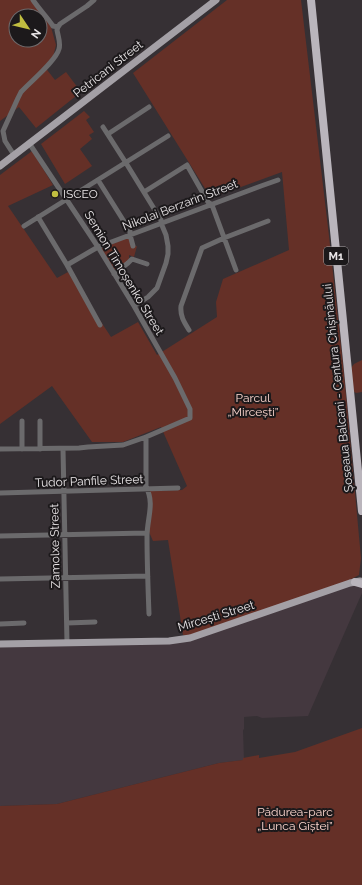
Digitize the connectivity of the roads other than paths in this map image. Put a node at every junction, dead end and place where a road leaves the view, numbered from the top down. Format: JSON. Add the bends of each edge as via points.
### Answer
{"nodes":[{"id":1,"x":33,"y":0,"type":"edge"},
{"id":2,"x":94,"y":0,"type":"edge"},
{"id":3,"x":216,"y":0,"type":"edge"},
{"id":4,"x":311,"y":0,"type":"edge"},
{"id":5,"x":58,"y":27,"type":"junction"},
{"id":6,"x":149,"y":107,"type":"dead end"},
{"id":7,"x":103,"y":127,"type":"dead end"},
{"id":8,"x":108,"y":134,"type":"junction"},
{"id":9,"x":168,"y":136,"type":"dead end"},
{"id":10,"x":29,"y":143,"type":"junction"},
{"id":11,"x":14,"y":155,"type":"junction"},
{"id":12,"x":126,"y":163,"type":"junction"},
{"id":13,"x":0,"y":166,"type":"edge"},
{"id":14,"x":98,"y":180,"type":"junction"},
{"id":15,"x":278,"y":180,"type":"dead end"},
{"id":16,"x":144,"y":192,"type":"junction"},
{"id":17,"x":67,"y":199,"type":"junction"},
{"id":18,"x":212,"y":205,"type":"junction"},
{"id":19,"x":38,"y":217,"type":"junction"},
{"id":20,"x":268,"y":221,"type":"dead end"},
{"id":21,"x":161,"y":223,"type":"junction"},
{"id":22,"x":24,"y":226,"type":"dead end"},
{"id":23,"x":130,"y":235,"type":"junction"},
{"id":24,"x":224,"y":238,"type":"junction"},
{"id":25,"x":134,"y":246,"type":"dead end"},
{"id":26,"x":98,"y":247,"type":"junction"},
{"id":27,"x":147,"y":264,"type":"dead end"},
{"id":28,"x":67,"y":265,"type":"junction"},
{"id":29,"x":236,"y":270,"type":"dead end"},
{"id":30,"x":114,"y":274,"type":"junction"},
{"id":31,"x":134,"y":306,"type":"junction"},
{"id":32,"x":100,"y":325,"type":"dead end"},
{"id":33,"x":189,"y":330,"type":"dead end"},
{"id":34,"x":40,"y":421,"type":"dead end"},
{"id":35,"x":22,"y":422,"type":"dead end"},
{"id":36,"x":146,"y":437,"type":"junction"},
{"id":37,"x":0,"y":449,"type":"edge"},
{"id":38,"x":22,"y":449,"type":"junction"},
{"id":39,"x":40,"y":449,"type":"junction"},
{"id":40,"x":63,"y":449,"type":"junction"},
{"id":41,"x":178,"y":488,"type":"dead end"},
{"id":42,"x":147,"y":489,"type":"junction"},
{"id":43,"x":64,"y":491,"type":"junction"},
{"id":44,"x":0,"y":493,"type":"edge"},
{"id":45,"x":362,"y":511,"type":"edge"},
{"id":46,"x":147,"y":533,"type":"junction"},
{"id":47,"x":64,"y":534,"type":"junction"},
{"id":48,"x":0,"y":536,"type":"edge"},
{"id":49,"x":148,"y":576,"type":"junction"},
{"id":50,"x":66,"y":578,"type":"junction"},
{"id":51,"x":0,"y":579,"type":"edge"},
{"id":52,"x":360,"y":582,"type":"edge"},
{"id":53,"x":149,"y":614,"type":"dead end"},
{"id":54,"x":95,"y":622,"type":"dead end"},
{"id":55,"x":24,"y":623,"type":"dead end"},
{"id":56,"x":67,"y":623,"type":"junction"},
{"id":57,"x":0,"y":624,"type":"edge"},
{"id":58,"x":67,"y":643,"type":"junction"},
{"id":59,"x":0,"y":644,"type":"edge"}],
"edges":[{"from":1,"to":5,"type":"street","via":[[53,26]]},
{"from":2,"to":5,"type":"street"},
{"from":3,"to":10,"type":"main road","name":"Petricani Street"},
{"from":4,"to":45,"type":"highway","name":"Șoseaua Balcani - Centura Chișinăului","number":"M1"},
{"from":5,"to":11,"type":"street","via":[[58,53],[21,92],[3,131],[5,141]]},
{"from":6,"to":8,"type":"street"},
{"from":7,"to":8,"type":"street"},
{"from":8,"to":12,"type":"street"},
{"from":9,"to":12,"type":"street"},
{"from":10,"to":11,"type":"main road","name":"Petricani Street"},
{"from":10,"to":17,"type":"street","name":"Semion Timoșenko Street"},
{"from":11,"to":13,"type":"main road","name":"Petricani Street"},
{"from":12,"to":14,"type":"street"},
{"from":12,"to":16,"type":"street"},
{"from":14,"to":17,"type":"street"},
{"from":14,"to":23,"type":"street","via":[[130,231]]},
{"from":15,"to":18,"type":"street","name":"Nikolai Berzarin Street"},
{"from":16,"to":18,"type":"street","via":[[188,165]]},
{"from":16,"to":21,"type":"street"},
{"from":17,"to":19,"type":"street"},
{"from":17,"to":26,"type":"street","name":"Semion Timoșenko Street"},
{"from":18,"to":21,"type":"street","name":"Nikolai Berzarin Street"},
{"from":18,"to":24,"type":"street"},
{"from":19,"to":22,"type":"street"},
{"from":19,"to":28,"type":"street"},
{"from":20,"to":24,"type":"street"},
{"from":21,"to":23,"type":"street","name":"Nikolai Berzarin Street"},
{"from":21,"to":31,"type":"street","via":[[168,246],[166,263],[157,288]]},
{"from":23,"to":25,"type":"street"},
{"from":23,"to":26,"type":"street","name":"Nikolai Berzarin Street"},
{"from":24,"to":29,"type":"street"},
{"from":24,"to":33,"type":"street","via":[[202,248],[180,312]]},
{"from":26,"to":28,"type":"street","name":"Nikolai Berzarin Street"},
{"from":26,"to":30,"type":"street","name":"Semion Timoșenko Street"},
{"from":27,"to":30,"type":"street","via":[[132,259]]},
{"from":28,"to":32,"type":"street"},
{"from":30,"to":31,"type":"street","name":"Semion Timoșenko Street"},
{"from":31,"to":36,"type":"street","name":"Semion Timoșenko Street","via":[[190,409],[190,418]]},
{"from":34,"to":39,"type":"street"},
{"from":35,"to":38,"type":"street"},
{"from":36,"to":40,"type":"street","via":[[123,446]]},
{"from":36,"to":42,"type":"street"},
{"from":37,"to":38,"type":"street"},
{"from":38,"to":39,"type":"street"},
{"from":39,"to":40,"type":"street"},
{"from":40,"to":43,"type":"street","name":"Zamolxe Street"},
{"from":41,"to":42,"type":"street","name":"Tudor Panfile Street"},
{"from":42,"to":43,"type":"street","name":"Tudor Panfile Street"},
{"from":42,"to":46,"type":"street","via":[[150,509]]},
{"from":43,"to":44,"type":"street","name":"Tudor Panfile Street"},
{"from":43,"to":47,"type":"street","name":"Zamolxe Street"},
{"from":46,"to":47,"type":"street"},
{"from":46,"to":49,"type":"street"},
{"from":47,"to":48,"type":"street"},
{"from":47,"to":50,"type":"street","name":"Zamolxe Street"},
{"from":49,"to":50,"type":"street"},
{"from":49,"to":53,"type":"street"},
{"from":50,"to":51,"type":"street"},
{"from":50,"to":56,"type":"street","name":"Zamolxe Street"},
{"from":52,"to":58,"type":"main road","name":"Mircești Street","via":[[190,638],[169,641]]},
{"from":54,"to":56,"type":"street"},
{"from":55,"to":57,"type":"street"},
{"from":56,"to":58,"type":"street","name":"Zamolxe Street"},
{"from":58,"to":59,"type":"main road","name":"Mircești Street"}]}
